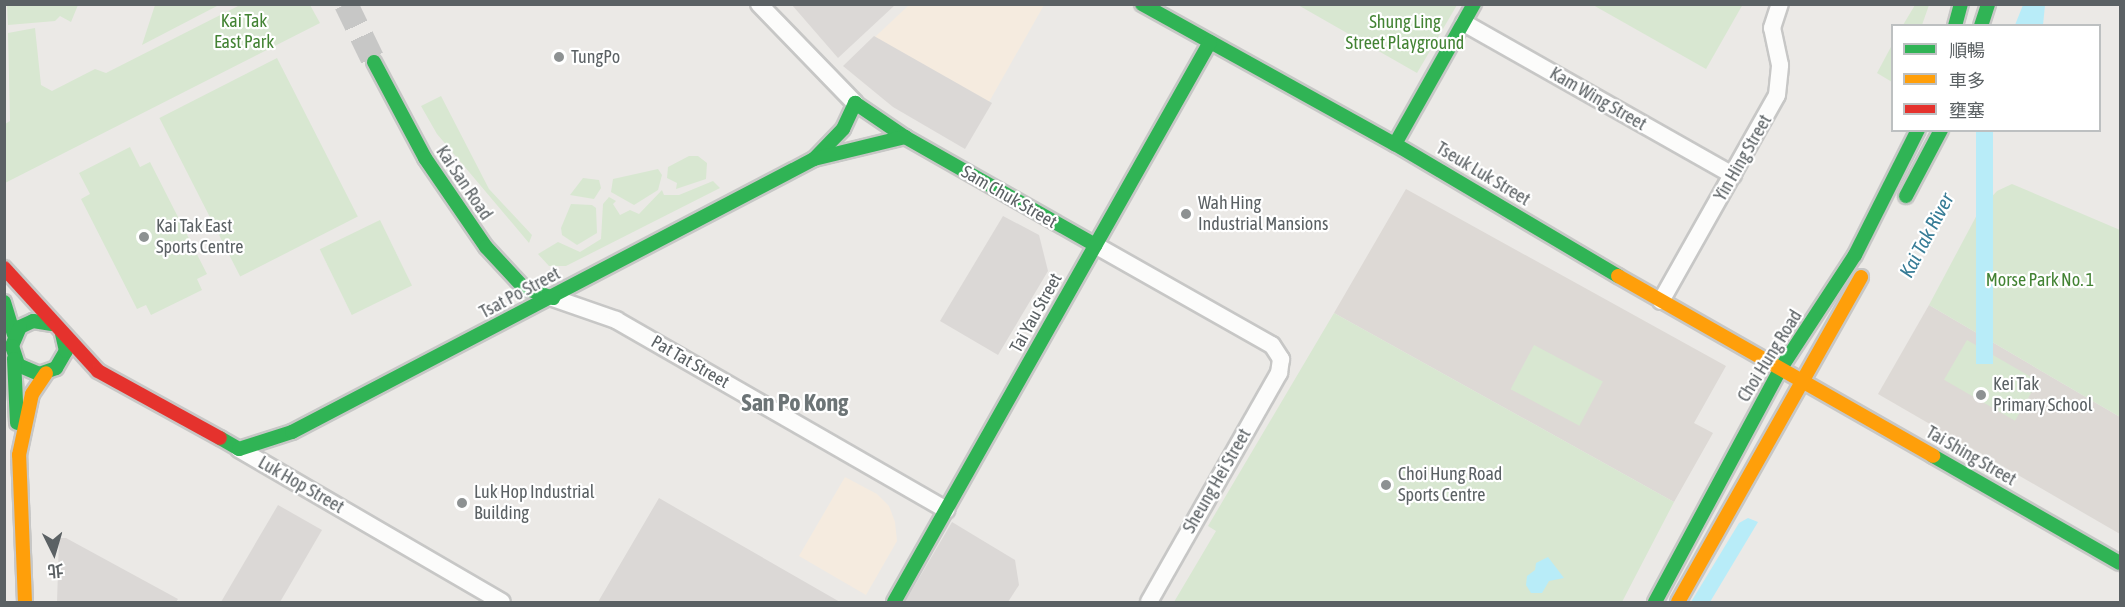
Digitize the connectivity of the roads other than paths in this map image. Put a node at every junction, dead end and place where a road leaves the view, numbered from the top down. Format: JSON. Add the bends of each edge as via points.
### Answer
{"nodes":[{"id":1,"x":759,"y":4,"type":"edge"},
{"id":2,"x":1142,"y":4,"type":"edge"},
{"id":3,"x":1474,"y":4,"type":"edge"},
{"id":4,"x":1961,"y":4,"type":"edge"},
{"id":5,"x":1988,"y":4,"type":"edge"},
{"id":6,"x":1773,"y":7,"type":"edge"},
{"id":7,"x":1464,"y":23,"type":"junction"},
{"id":8,"x":1956,"y":24,"type":"edge"},
{"id":9,"x":1982,"y":24,"type":"edge"},
{"id":10,"x":1210,"y":42,"type":"junction"},
{"id":11,"x":374,"y":62,"type":"tunnel mouth"},
{"id":12,"x":855,"y":104,"type":"junction"},
{"id":13,"x":1917,"y":132,"type":"edge"},
{"id":14,"x":1940,"y":132,"type":"edge"},
{"id":15,"x":905,"y":137,"type":"junction"},
{"id":16,"x":1395,"y":144,"type":"junction"},
{"id":17,"x":814,"y":159,"type":"junction"},
{"id":18,"x":1733,"y":175,"type":"junction"},
{"id":19,"x":1901,"y":205,"type":"dead end"},
{"id":20,"x":1095,"y":245,"type":"junction"},
{"id":21,"x":1866,"y":267,"type":"dead end"},
{"id":22,"x":4,"y":268,"type":"edge"},
{"id":23,"x":553,"y":298,"type":"junction"},
{"id":24,"x":1661,"y":301,"type":"junction"},
{"id":25,"x":4,"y":302,"type":"edge"},
{"id":26,"x":57,"y":328,"type":"junction"},
{"id":27,"x":14,"y":335,"type":"junction"},
{"id":28,"x":14,"y":359,"type":"junction"},
{"id":29,"x":1281,"y":359,"type":"joint"},
{"id":30,"x":1781,"y":368,"type":"junction"},
{"id":31,"x":51,"y":370,"type":"junction"},
{"id":32,"x":98,"y":371,"type":"junction"},
{"id":33,"x":1803,"y":380,"type":"junction"},
{"id":34,"x":4,"y":419,"type":"edge"},
{"id":35,"x":239,"y":449,"type":"junction"},
{"id":36,"x":19,"y":455,"type":"junction"},
{"id":37,"x":946,"y":510,"type":"junction"},
{"id":38,"x":2121,"y":563,"type":"edge"},
{"id":39,"x":25,"y":603,"type":"edge"},
{"id":40,"x":502,"y":603,"type":"edge"},
{"id":41,"x":894,"y":603,"type":"edge"},
{"id":42,"x":1149,"y":603,"type":"edge"},
{"id":43,"x":1655,"y":603,"type":"edge"},
{"id":44,"x":1678,"y":603,"type":"edge"}],
"edges":[{"from":1,"to":12,"type":"street","name":"Sam Chuk Street"},
{"from":2,"to":10,"type":"street","name":"Tseuk Luk Street"},
{"from":3,"to":7,"type":"street"},
{"from":4,"to":8,"type":"street"},
{"from":5,"to":9,"type":"street"},
{"from":6,"to":18,"type":"street","name":"Yin Hing Street","via":[[1780,85]]},
{"from":7,"to":16,"type":"street"},
{"from":7,"to":18,"type":"street","name":"Kam Wing Street"},
{"from":10,"to":16,"type":"street","name":"Tseuk Luk Street"},
{"from":10,"to":20,"type":"street","name":"Tai Yau Street"},
{"from":11,"to":23,"type":"street","name":"Kai San Road","via":[[425,158],[486,247],[524,288]]},
{"from":12,"to":15,"type":"street","name":"Sam Chuk Street"},
{"from":12,"to":17,"type":"street","name":"Tsat Po Street","via":[[843,129]]},
{"from":13,"to":30,"type":"street","name":"Choi Hung Road","via":[[1855,255]]},
{"from":14,"to":19,"type":"street"},
{"from":15,"to":17,"type":"street","name":"Tsat Po Street"},
{"from":15,"to":20,"type":"street","name":"Sam Chuk Street"},
{"from":16,"to":24,"type":"street","name":"Tseuk Luk Street"},
{"from":17,"to":23,"type":"street","name":"Tsat Po Street","via":[[615,261]]},
{"from":18,"to":24,"type":"street","name":"Yin Hing Street"},
{"from":20,"to":29,"type":"street","name":"Sam Chuk Street","via":[[1272,345]]},
{"from":20,"to":37,"type":"street","name":"Tai Yau Street"},
{"from":21,"to":33,"type":"street"},
{"from":22,"to":26,"type":"street","name":"Luk Hop Street"},
{"from":23,"to":35,"type":"street","name":"Tsat Po Street","via":[[291,432]]},
{"from":23,"to":37,"type":"street","name":"Pat Tat Street","via":[[616,320]]},
{"from":24,"to":30,"type":"street","name":"Tseuk Luk Street"},
{"from":25,"to":27,"type":"street"},
{"from":26,"to":27,"type":"street","via":[[33,321]]},
{"from":26,"to":31,"type":"street","via":[[66,351]]},
{"from":26,"to":32,"type":"street","name":"Luk Hop Street"},
{"from":27,"to":28,"type":"street"},
{"from":28,"to":31,"type":"street","via":[[31,373]]},
{"from":28,"to":36,"type":"street"},
{"from":29,"to":42,"type":"street","name":"Sheung Hei Street","via":[[1279,373]]},
{"from":30,"to":33,"type":"street","name":"Tseuk Luk Street"},
{"from":30,"to":43,"type":"street","name":"Choi Hung Road"},
{"from":31,"to":32,"type":"street","name":"Luk Hop Street"},
{"from":31,"to":36,"type":"street","via":[[32,394]]},
{"from":32,"to":35,"type":"street","name":"Luk Hop Street"},
{"from":33,"to":38,"type":"street","name":"Tai Shing Street"},
{"from":33,"to":44,"type":"street"},
{"from":34,"to":36,"type":"street"},
{"from":35,"to":40,"type":"street","name":"Luk Hop Street"},
{"from":36,"to":39,"type":"street"},
{"from":37,"to":41,"type":"street","name":"Tai Yau Street"}]}
